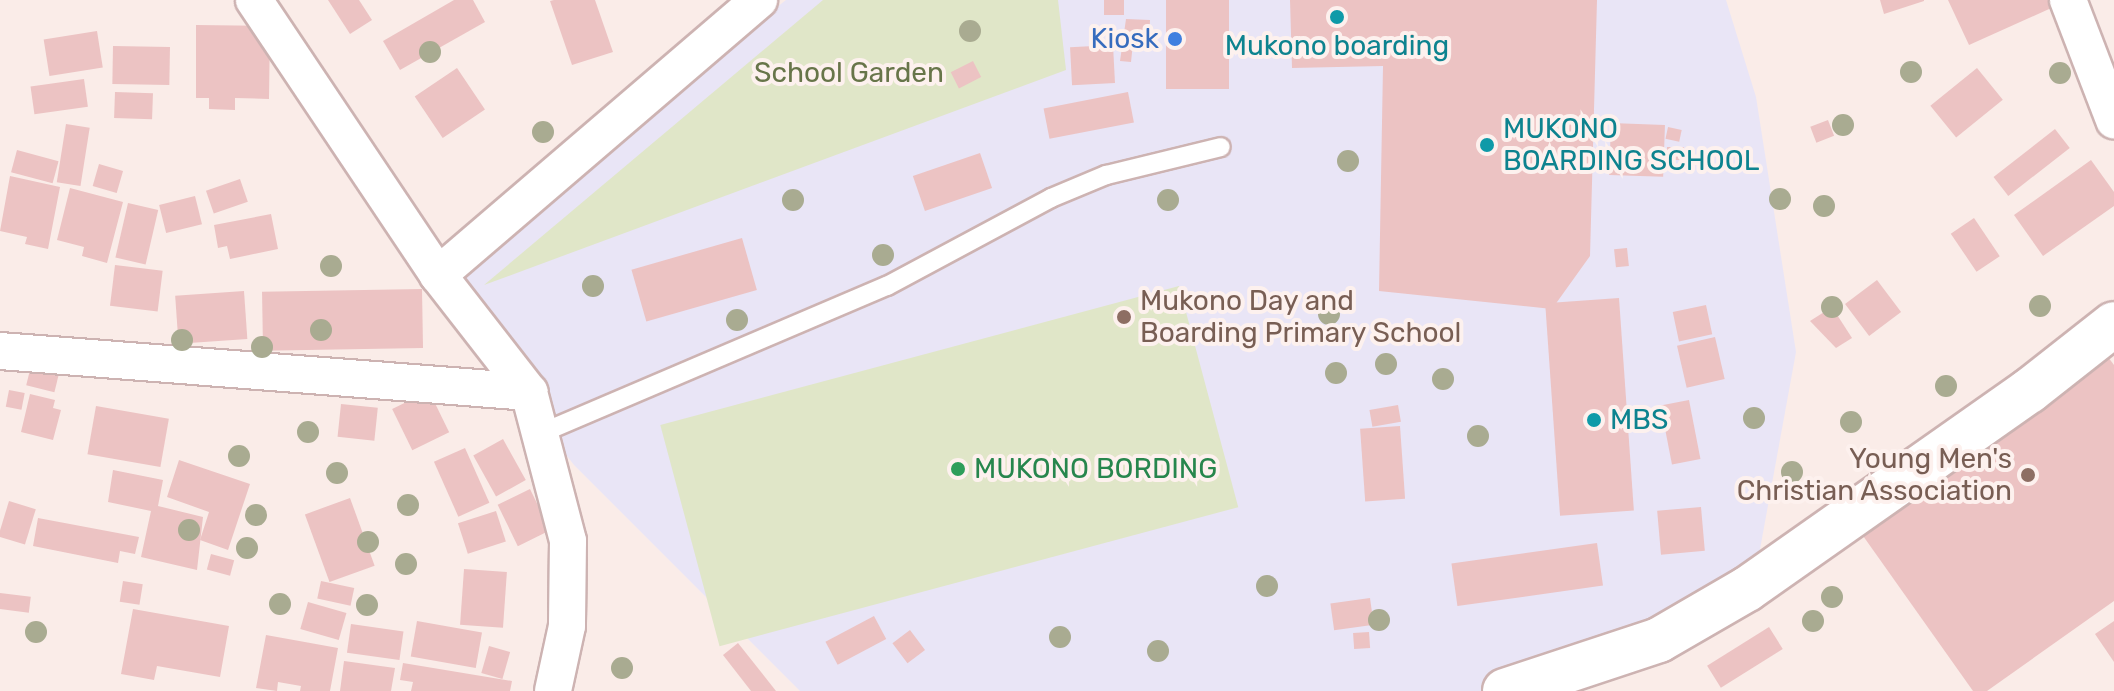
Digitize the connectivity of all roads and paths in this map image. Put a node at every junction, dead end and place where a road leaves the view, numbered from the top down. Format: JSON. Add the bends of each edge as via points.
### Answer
{"nodes":[{"id":1,"x":254,"y":0,"type":"edge"},
{"id":2,"x":759,"y":0,"type":"edge"},
{"id":3,"x":2068,"y":0,"type":"edge"},
{"id":4,"x":2114,"y":120,"type":"edge"},
{"id":5,"x":1221,"y":147,"type":"dead end"},
{"id":6,"x":438,"y":275,"type":"junction"},
{"id":7,"x":2114,"y":324,"type":"edge"},
{"id":8,"x":0,"y":351,"type":"edge"},
{"id":9,"x":529,"y":392,"type":"junction"},
{"id":10,"x":537,"y":435,"type":"junction"},
{"id":11,"x":553,"y":691,"type":"edge"},
{"id":12,"x":1505,"y":691,"type":"edge"}],
"edges":[{"from":1,"to":6,"type":"street"},
{"from":2,"to":6,"type":"street"},
{"from":3,"to":4,"type":"street"},
{"from":5,"to":10,"type":"lane","via":[[1106,175],[1065,192],[887,286]]},
{"from":6,"to":9,"type":"street"},
{"from":7,"to":12,"type":"street","via":[[2029,391],[1747,589],[1659,640]]},
{"from":8,"to":9,"type":"street"},
{"from":9,"to":10,"type":"street"},
{"from":10,"to":11,"type":"street","via":[[568,541],[567,626]]}]}
